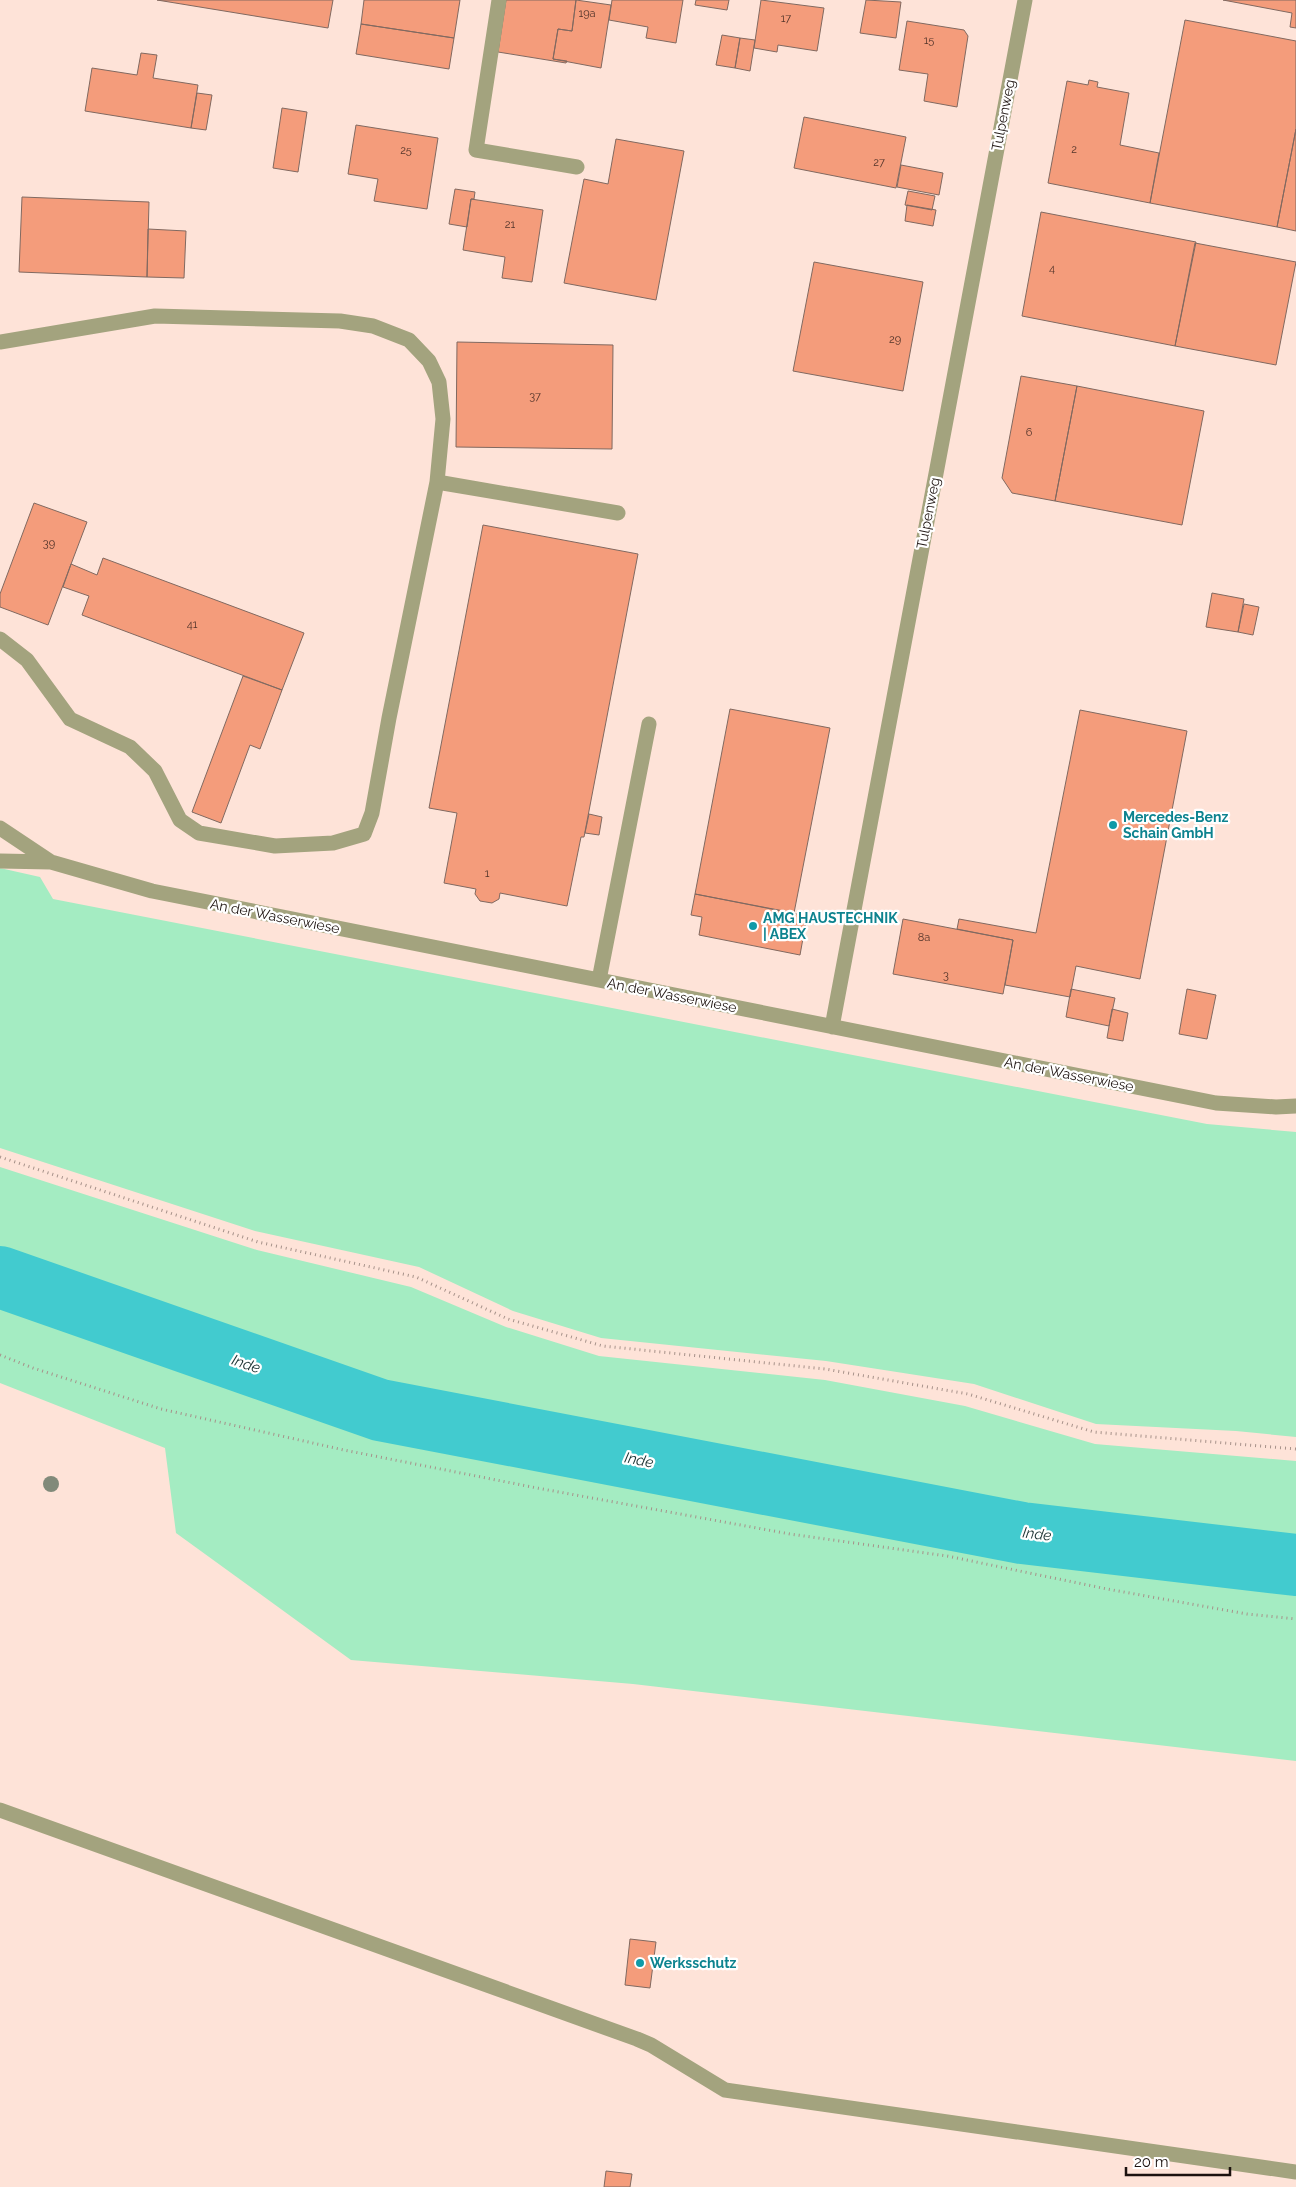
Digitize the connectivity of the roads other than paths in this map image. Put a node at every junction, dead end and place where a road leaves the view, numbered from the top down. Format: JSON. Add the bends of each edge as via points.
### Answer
{"nodes":[{"id":1,"x":499,"y":0,"type":"edge"},
{"id":2,"x":1025,"y":0,"type":"edge"},
{"id":3,"x":577,"y":167,"type":"dead end"},
{"id":4,"x":0,"y":342,"type":"edge"},
{"id":5,"x":437,"y":482,"type":"junction"},
{"id":6,"x":618,"y":513,"type":"dead end"},
{"id":7,"x":0,"y":639,"type":"edge"},
{"id":8,"x":649,"y":724,"type":"dead end"},
{"id":9,"x":0,"y":828,"type":"edge"},
{"id":10,"x":0,"y":861,"type":"edge"},
{"id":11,"x":51,"y":862,"type":"junction"},
{"id":12,"x":598,"y":980,"type":"junction"},
{"id":13,"x":832,"y":1027,"type":"junction"},
{"id":14,"x":1296,"y":1106,"type":"edge"},
{"id":15,"x":0,"y":1810,"type":"edge"},
{"id":16,"x":1296,"y":2172,"type":"edge"}],
"edges":[{"from":1,"to":3,"type":"street","via":[[476,150]]},
{"from":2,"to":13,"type":"street","name":"Tulpenweg"},
{"from":4,"to":5,"type":"street","via":[[155,316],[340,321],[373,326],[409,340],[429,361],[439,382],[443,418]]},
{"from":5,"to":6,"type":"street"},
{"from":5,"to":7,"type":"street","via":[[372,813],[364,834],[333,843],[275,846],[199,833],[180,820],[155,771],[130,747],[70,719],[27,660]]},
{"from":8,"to":12,"type":"street"},
{"from":9,"to":11,"type":"street","name":"An der Wasserwiese"},
{"from":10,"to":11,"type":"street","name":"An der Wasserwiese"},
{"from":11,"to":12,"type":"street","name":"An der Wasserwiese","via":[[152,891]]},
{"from":12,"to":13,"type":"street","name":"An der Wasserwiese"},
{"from":13,"to":14,"type":"street","name":"An der Wasserwiese","via":[[1216,1103]]},
{"from":15,"to":16,"type":"street","via":[[644,2042],[725,2090]]}]}
